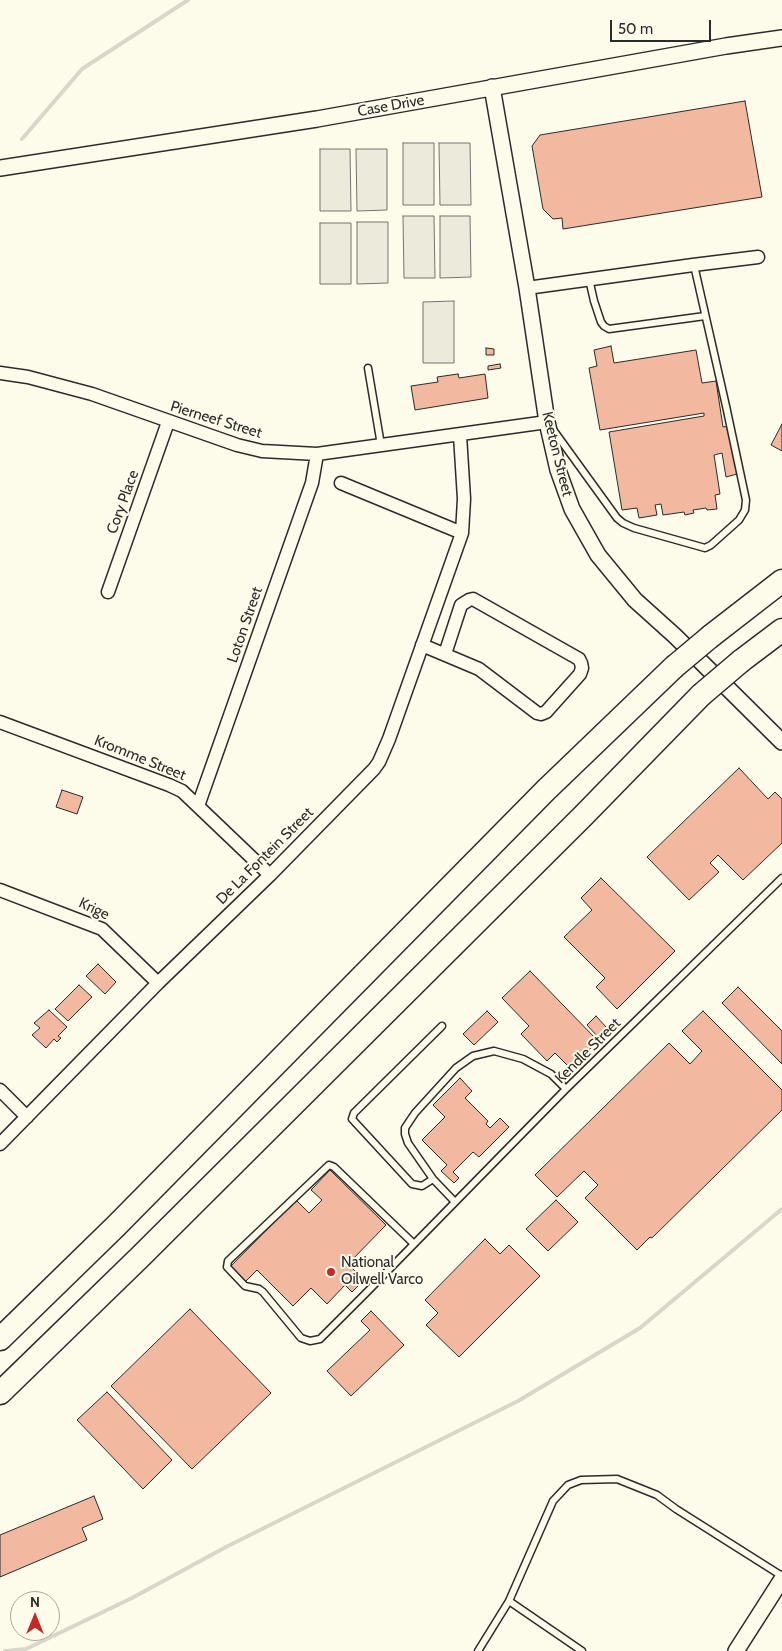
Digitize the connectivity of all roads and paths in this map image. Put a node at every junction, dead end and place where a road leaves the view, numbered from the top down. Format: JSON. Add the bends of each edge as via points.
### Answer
{"nodes":[{"id":1,"x":782,"y":38,"type":"edge"},
{"id":2,"x":492,"y":87,"type":"junction"},
{"id":3,"x":0,"y":168,"type":"edge"},
{"id":4,"x":758,"y":257,"type":"dead end"},
{"id":5,"x":694,"y":265,"type":"junction"},
{"id":6,"x":589,"y":279,"type":"junction"},
{"id":7,"x":527,"y":288,"type":"junction"},
{"id":8,"x":705,"y":316,"type":"junction"},
{"id":9,"x":368,"y":368,"type":"dead end"},
{"id":10,"x":0,"y":373,"type":"edge"},
{"id":11,"x":168,"y":422,"type":"junction"},
{"id":12,"x":547,"y":422,"type":"junction"},
{"id":13,"x":460,"y":435,"type":"junction"},
{"id":14,"x":381,"y":446,"type":"junction"},
{"id":15,"x":317,"y":454,"type":"junction"},
{"id":16,"x":340,"y":483,"type":"dead end"},
{"id":17,"x":462,"y":532,"type":"junction"},
{"id":18,"x":782,"y":572,"type":"edge"},
{"id":19,"x":782,"y":581,"type":"edge"},
{"id":20,"x":108,"y":592,"type":"dead end"},
{"id":21,"x":731,"y":621,"type":"junction"},
{"id":22,"x":782,"y":630,"type":"edge"},
{"id":23,"x":422,"y":645,"type":"junction"},
{"id":24,"x":782,"y":645,"type":"edge"},
{"id":25,"x":445,"y":654,"type":"junction"},
{"id":26,"x":744,"y":667,"type":"junction"},
{"id":27,"x":0,"y":722,"type":"edge"},
{"id":28,"x":782,"y":742,"type":"edge"},
{"id":29,"x":198,"y":806,"type":"junction"},
{"id":30,"x":270,"y":875,"type":"junction"},
{"id":31,"x":782,"y":878,"type":"edge"},
{"id":32,"x":0,"y":890,"type":"edge"},
{"id":33,"x":158,"y":983,"type":"junction"},
{"id":34,"x":442,"y":1026,"type":"dead end"},
{"id":35,"x":566,"y":1089,"type":"junction"},
{"id":36,"x":0,"y":1090,"type":"edge"},
{"id":37,"x":27,"y":1117,"type":"junction"},
{"id":38,"x":0,"y":1144,"type":"edge"},
{"id":39,"x":433,"y":1179,"type":"junction"},
{"id":40,"x":455,"y":1202,"type":"junction"},
{"id":41,"x":414,"y":1244,"type":"junction"},
{"id":42,"x":0,"y":1339,"type":"edge"},
{"id":43,"x":0,"y":1393,"type":"edge"},
{"id":44,"x":782,"y":1577,"type":"edge"},
{"id":45,"x":510,"y":1601,"type":"junction"},
{"id":46,"x":478,"y":1651,"type":"edge"},
{"id":47,"x":582,"y":1651,"type":"edge"},
{"id":48,"x":736,"y":1651,"type":"edge"}],
"edges":[{"from":1,"to":2,"type":"street","name":"Case Drive"},
{"from":2,"to":3,"type":"street","name":"Case Drive","via":[[317,119]]},
{"from":2,"to":7,"type":"street","name":"Keeton Street"},
{"from":4,"to":5,"type":"street"},
{"from":5,"to":6,"type":"street"},
{"from":5,"to":8,"type":"lane"},
{"from":6,"to":7,"type":"street"},
{"from":6,"to":8,"type":"lane","via":[[601,322],[610,329]]},
{"from":7,"to":12,"type":"street","name":"Keeton Street"},
{"from":8,"to":12,"type":"lane","via":[[746,500],[739,520],[711,545],[698,547],[623,523]]},
{"from":9,"to":14,"type":"lane"},
{"from":10,"to":11,"type":"street","name":"Pierneef Street","via":[[92,394]]},
{"from":11,"to":15,"type":"street","name":"Pierneef Street","via":[[250,449]]},
{"from":11,"to":20,"type":"street","name":"Cory Place"},
{"from":12,"to":13,"type":"street","name":"Pierneef Street"},
{"from":12,"to":28,"type":"street","name":"Keeton Street","via":[[558,470],[572,509],[598,555],[635,600]]},
{"from":13,"to":14,"type":"street","name":"Pierneef Street"},
{"from":13,"to":17,"type":"street","name":"De La Fontein Street","via":[[464,500]]},
{"from":14,"to":15,"type":"street","name":"Pierneef Street"},
{"from":15,"to":29,"type":"street","name":"Loton Street","via":[[312,483]]},
{"from":16,"to":17,"type":"street"},
{"from":17,"to":23,"type":"street","name":"De La Fontein Street"},
{"from":18,"to":21,"type":"highway"},
{"from":19,"to":21,"type":"highway"},
{"from":21,"to":42,"type":"highway","bridge":true,"via":[[674,667],[546,790],[116,1226]]},
{"from":22,"to":26,"type":"highway"},
{"from":23,"to":25,"type":"street"},
{"from":23,"to":30,"type":"street","name":"De La Fontein Street","via":[[379,762]]},
{"from":24,"to":26,"type":"highway"},
{"from":25,"to":25,"type":"street","via":[[486,673],[541,714],[582,668],[579,659],[473,599],[461,605]]},
{"from":26,"to":43,"type":"highway","bridge":true,"via":[[584,815]]},
{"from":27,"to":29,"type":"street","name":"Kromme Street","via":[[169,785]]},
{"from":29,"to":30,"type":"street","name":"Kromme Street"},
{"from":30,"to":33,"type":"street","name":"De La Fontein Street"},
{"from":31,"to":35,"type":"lane","name":"Kendle Street"},
{"from":32,"to":33,"type":"street","name":"Krige","via":[[102,929]]},
{"from":33,"to":37,"type":"street","name":"De La Fontein Street"},
{"from":34,"to":39,"type":"lane","via":[[352,1117],[412,1184],[422,1186]]},
{"from":35,"to":39,"type":"lane","via":[[551,1074],[523,1059],[494,1051],[473,1056],[456,1068],[405,1128],[408,1143]]},
{"from":35,"to":40,"type":"lane","name":"Kendle Street"},
{"from":36,"to":37,"type":"street"},
{"from":37,"to":38,"type":"street","name":"De La Fontein Street"},
{"from":39,"to":40,"type":"lane"},
{"from":40,"to":41,"type":"lane","name":"Kendle Street"},
{"from":41,"to":41,"type":"lane","name":"Kendle Street","via":[[313,1342],[301,1338],[263,1292],[245,1286],[227,1267],[228,1261],[328,1165],[334,1167]]},
{"from":44,"to":45,"type":"lane","via":[[658,1495],[617,1479],[581,1480],[568,1484],[553,1501]]},
{"from":44,"to":48,"type":"street"},
{"from":45,"to":46,"type":"lane"},
{"from":45,"to":47,"type":"lane"}]}
